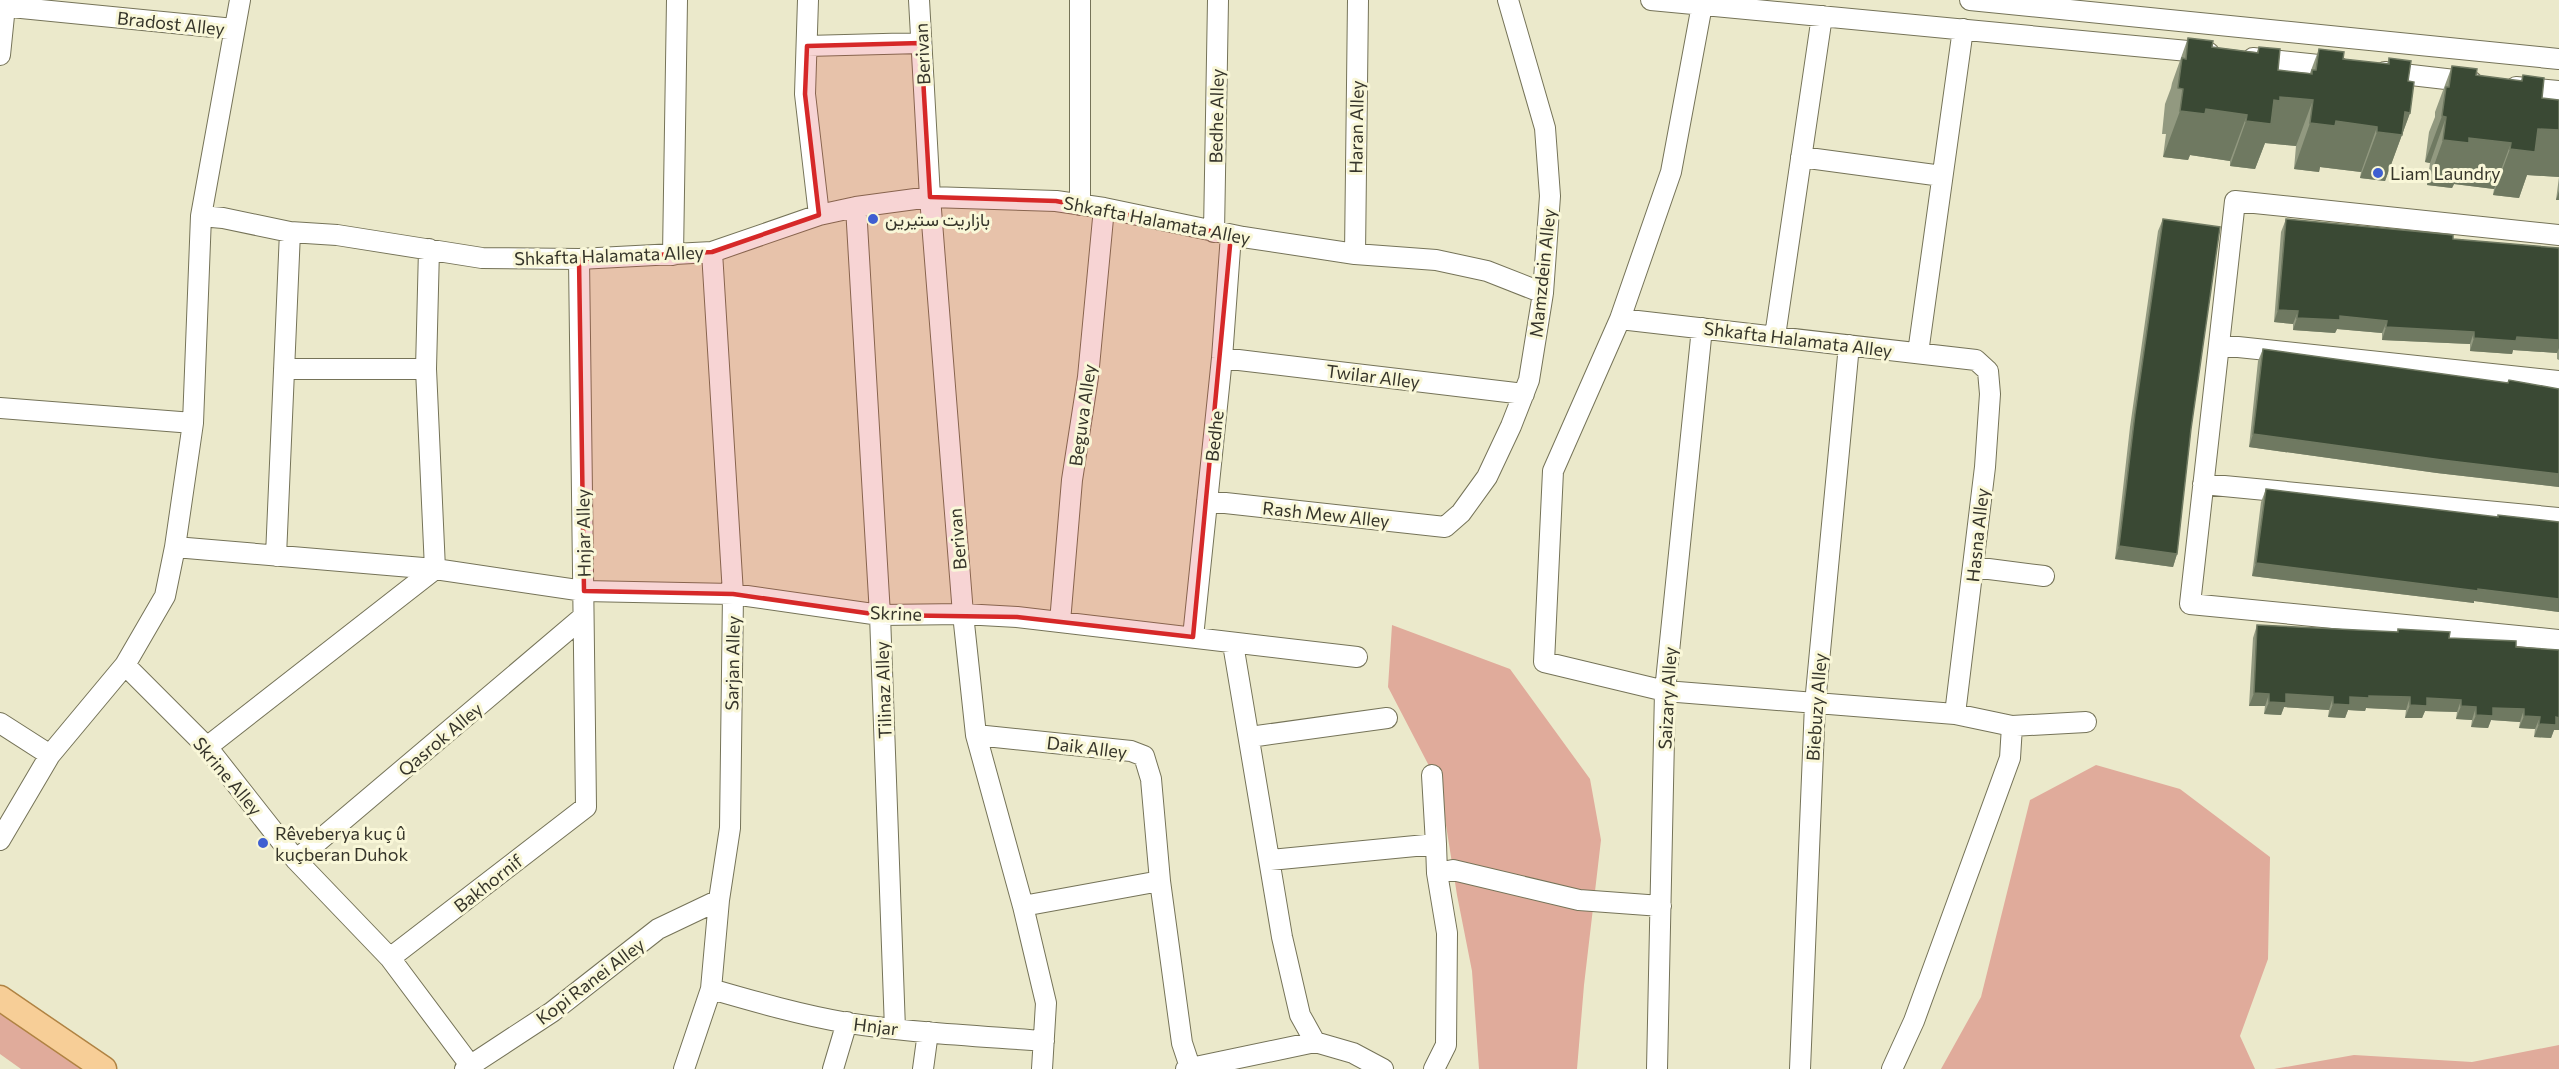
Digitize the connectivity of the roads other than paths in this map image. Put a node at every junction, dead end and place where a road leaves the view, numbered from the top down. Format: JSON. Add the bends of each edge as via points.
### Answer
{"nodes":[{"id":1,"x":240,"y":0,"type":"edge"},
{"id":2,"x":677,"y":0,"type":"edge"},
{"id":3,"x":807,"y":0,"type":"edge"},
{"id":4,"x":919,"y":0,"type":"edge"},
{"id":5,"x":1080,"y":0,"type":"edge"},
{"id":6,"x":1218,"y":0,"type":"edge"},
{"id":7,"x":1358,"y":0,"type":"edge"},
{"id":8,"x":1508,"y":0,"type":"edge"},
{"id":9,"x":1650,"y":0,"type":"edge"},
{"id":10,"x":1970,"y":0,"type":"edge"},
{"id":11,"x":1702,"y":5,"type":"junction"},
{"id":12,"x":3,"y":6,"type":"edge"},
{"id":13,"x":1822,"y":16,"type":"junction"},
{"id":14,"x":234,"y":29,"type":"junction"},
{"id":15,"x":1963,"y":29,"type":"junction"},
{"id":16,"x":921,"y":43,"type":"junction"},
{"id":17,"x":807,"y":46,"type":"junction"},
{"id":18,"x":0,"y":55,"type":"edge"},
{"id":19,"x":2559,"y":59,"type":"edge"},
{"id":20,"x":2559,"y":91,"type":"edge"},
{"id":21,"x":1801,"y":157,"type":"junction"},
{"id":22,"x":1942,"y":176,"type":"junction"},
{"id":23,"x":930,"y":197,"type":"junction"},
{"id":24,"x":1080,"y":205,"type":"junction"},
{"id":25,"x":856,"y":207,"type":"junction"},
{"id":26,"x":1104,"y":208,"type":"junction"},
{"id":27,"x":819,"y":215,"type":"junction"},
{"id":28,"x":201,"y":216,"type":"junction"},
{"id":29,"x":290,"y":232,"type":"junction"},
{"id":30,"x":1223,"y":233,"type":"junction"},
{"id":31,"x":2559,"y":235,"type":"edge"},
{"id":32,"x":429,"y":249,"type":"junction"},
{"id":33,"x":712,"y":252,"type":"junction"},
{"id":34,"x":1355,"y":254,"type":"junction"},
{"id":35,"x":673,"y":255,"type":"junction"},
{"id":36,"x":579,"y":259,"type":"junction"},
{"id":37,"x":1543,"y":293,"type":"junction"},
{"id":38,"x":1620,"y":319,"type":"junction"},
{"id":39,"x":1702,"y":328,"type":"junction"},
{"id":40,"x":1775,"y":336,"type":"junction"},
{"id":41,"x":1849,"y":345,"type":"junction"},
{"id":42,"x":2219,"y":345,"type":"junction"},
{"id":43,"x":1918,"y":353,"type":"junction"},
{"id":44,"x":1221,"y":358,"type":"junction"},
{"id":45,"x":1976,"y":360,"type":"joint"},
{"id":46,"x":284,"y":369,"type":"junction"},
{"id":47,"x":426,"y":369,"type":"junction"},
{"id":48,"x":2559,"y":381,"type":"edge"},
{"id":49,"x":1524,"y":394,"type":"junction"},
{"id":50,"x":0,"y":408,"type":"edge"},
{"id":51,"x":193,"y":423,"type":"junction"},
{"id":52,"x":2203,"y":484,"type":"junction"},
{"id":53,"x":1207,"y":501,"type":"junction"},
{"id":54,"x":2559,"y":518,"type":"edge"},
{"id":55,"x":1445,"y":527,"type":"joint"},
{"id":56,"x":175,"y":547,"type":"junction"},
{"id":57,"x":276,"y":556,"type":"junction"},
{"id":58,"x":1973,"y":567,"type":"junction"},
{"id":59,"x":435,"y":569,"type":"junction"},
{"id":60,"x":2044,"y":576,"type":"dead end"},
{"id":61,"x":584,"y":591,"type":"junction"},
{"id":62,"x":733,"y":594,"type":"junction"},
{"id":63,"x":963,"y":614,"type":"junction"},
{"id":64,"x":880,"y":615,"type":"junction"},
{"id":65,"x":583,"y":617,"type":"junction"},
{"id":66,"x":1060,"y":622,"type":"junction"},
{"id":67,"x":1193,"y":637,"type":"junction"},
{"id":68,"x":2559,"y":640,"type":"edge"},
{"id":69,"x":1233,"y":644,"type":"junction"},
{"id":70,"x":1358,"y":657,"type":"dead end"},
{"id":71,"x":125,"y":665,"type":"junction"},
{"id":72,"x":1665,"y":691,"type":"junction"},
{"id":73,"x":1815,"y":704,"type":"junction"},
{"id":74,"x":1955,"y":714,"type":"junction"},
{"id":75,"x":1387,"y":718,"type":"dead end"},
{"id":76,"x":2086,"y":722,"type":"dead end"},
{"id":77,"x":0,"y":723,"type":"edge"},
{"id":78,"x":2012,"y":726,"type":"junction"},
{"id":79,"x":976,"y":735,"type":"junction"},
{"id":80,"x":1250,"y":737,"type":"junction"},
{"id":81,"x":207,"y":747,"type":"junction"},
{"id":82,"x":50,"y":755,"type":"junction"},
{"id":83,"x":1432,"y":775,"type":"dead end"},
{"id":84,"x":586,"y":807,"type":"joint"},
{"id":85,"x":0,"y":840,"type":"edge"},
{"id":86,"x":1436,"y":844,"type":"junction"},
{"id":87,"x":296,"y":860,"type":"junction"},
{"id":88,"x":1270,"y":860,"type":"junction"},
{"id":89,"x":1437,"y":873,"type":"junction"},
{"id":90,"x":1160,"y":881,"type":"junction"},
{"id":91,"x":719,"y":900,"type":"junction"},
{"id":92,"x":1023,"y":906,"type":"junction"},
{"id":93,"x":1660,"y":906,"type":"junction"},
{"id":94,"x":390,"y":958,"type":"junction"},
{"id":95,"x":711,"y":989,"type":"junction"},
{"id":96,"x":0,"y":998,"type":"edge"},
{"id":97,"x":847,"y":1023,"type":"junction"},
{"id":98,"x":895,"y":1029,"type":"junction"},
{"id":99,"x":928,"y":1032,"type":"junction"},
{"id":100,"x":1044,"y":1041,"type":"junction"},
{"id":101,"x":1315,"y":1042,"type":"junction"},
{"id":102,"x":469,"y":1068,"type":"edge"},
{"id":103,"x":1188,"y":1068,"type":"edge"},
{"id":104,"x":104,"y":1069,"type":"edge"},
{"id":105,"x":684,"y":1069,"type":"edge"},
{"id":106,"x":833,"y":1069,"type":"edge"},
{"id":107,"x":923,"y":1069,"type":"edge"},
{"id":108,"x":1042,"y":1069,"type":"edge"},
{"id":109,"x":1383,"y":1069,"type":"edge"},
{"id":110,"x":1434,"y":1069,"type":"edge"},
{"id":111,"x":1657,"y":1069,"type":"edge"},
{"id":112,"x":1800,"y":1069,"type":"edge"},
{"id":113,"x":1892,"y":1069,"type":"edge"}],
"edges":[{"from":1,"to":14,"type":"street"},
{"from":2,"to":35,"type":"street"},
{"from":3,"to":17,"type":"street"},
{"from":4,"to":16,"type":"street","name":"Berivan"},
{"from":5,"to":24,"type":"street"},
{"from":6,"to":30,"type":"street","name":"Bedhe Alley"},
{"from":7,"to":34,"type":"street","name":"Haran Alley"},
{"from":8,"to":37,"type":"street","name":"Mamzdein Alley","via":[[1545,128],[1550,196]]},
{"from":9,"to":11,"type":"street"},
{"from":10,"to":19,"type":"street"},
{"from":11,"to":13,"type":"street"},
{"from":11,"to":38,"type":"street","via":[[1671,172]]},
{"from":12,"to":14,"type":"street","name":"Bradost Alley"},
{"from":12,"to":18,"type":"street"},
{"from":13,"to":15,"type":"street"},
{"from":13,"to":21,"type":"street"},
{"from":14,"to":28,"type":"street"},
{"from":15,"to":20,"type":"street"},
{"from":15,"to":22,"type":"street"},
{"from":16,"to":17,"type":"street"},
{"from":16,"to":23,"type":"street","name":"Berivan"},
{"from":17,"to":27,"type":"street","via":[[805,94]]},
{"from":21,"to":22,"type":"street"},
{"from":21,"to":40,"type":"street"},
{"from":22,"to":43,"type":"street"},
{"from":23,"to":24,"type":"street","name":"Shkafta Halamata Alley"},
{"from":23,"to":25,"type":"street","name":"Shkafta Halamata Alley"},
{"from":23,"to":63,"type":"street","name":"Berivan"},
{"from":24,"to":26,"type":"street","name":"Shkafta Halamata Alley"},
{"from":25,"to":27,"type":"street","name":"Shkafta Halamata Alley"},
{"from":25,"to":64,"type":"street","name":"Tilinaz Alley"},
{"from":26,"to":30,"type":"street","name":"Shkafta Halamata Alley"},
{"from":26,"to":66,"type":"street","name":"Beguva Alley","via":[[1088,377],[1072,480]]},
{"from":27,"to":33,"type":"street","name":"Shkafta Halamata Alley"},
{"from":28,"to":29,"type":"street","name":"Shkafta Halamata Alley"},
{"from":28,"to":51,"type":"street"},
{"from":29,"to":32,"type":"street","name":"Shkafta Halamata Alley","via":[[337,234]]},
{"from":29,"to":46,"type":"street"},
{"from":30,"to":34,"type":"street","name":"Shkafta Halamata Alley"},
{"from":30,"to":44,"type":"street","name":"Bedhe"},
{"from":31,"to":42,"type":"street","via":[[2235,201]]},
{"from":32,"to":36,"type":"street","name":"Shkafta Halamata Alley","via":[[482,258]]},
{"from":32,"to":47,"type":"street"},
{"from":33,"to":35,"type":"street","name":"Shkafta Halamata Alley"},
{"from":33,"to":62,"type":"street","name":"Sarjan Alley"},
{"from":34,"to":37,"type":"street","name":"Shkafta Halamata Alley","via":[[1436,260],[1477,269]]},
{"from":35,"to":36,"type":"street","name":"Shkafta Halamata Alley"},
{"from":36,"to":61,"type":"street","name":"Hnjar Alley"},
{"from":37,"to":49,"type":"street","name":"Mamzdein Alley","via":[[1530,380]]},
{"from":38,"to":39,"type":"street","name":"Shkafta Halamata Alley"},
{"from":38,"to":72,"type":"street","via":[[1553,471],[1544,662]]},
{"from":39,"to":40,"type":"street","name":"Shkafta Halamata Alley"},
{"from":39,"to":72,"type":"street","name":"Saizary Alley"},
{"from":40,"to":41,"type":"street","name":"Shkafta Halamata Alley"},
{"from":41,"to":43,"type":"street","name":"Shkafta Halamata Alley"},
{"from":41,"to":73,"type":"street","name":"Biebuzy Alley"},
{"from":42,"to":48,"type":"street"},
{"from":42,"to":52,"type":"street"},
{"from":43,"to":45,"type":"street","name":"Shkafta Halamata Alley"},
{"from":44,"to":49,"type":"street","name":"Twilar Alley"},
{"from":44,"to":53,"type":"street","name":"Bedhe"},
{"from":45,"to":58,"type":"street","name":"Hasna Alley","via":[[1988,371],[1990,394]]},
{"from":46,"to":47,"type":"street"},
{"from":46,"to":57,"type":"street"},
{"from":47,"to":59,"type":"street"},
{"from":49,"to":55,"type":"street","name":"Mamzdein Alley","via":[[1487,477],[1461,513]]},
{"from":50,"to":51,"type":"street"},
{"from":51,"to":56,"type":"street"},
{"from":52,"to":54,"type":"street"},
{"from":52,"to":68,"type":"street","via":[[2190,604]]},
{"from":53,"to":55,"type":"street","name":"Rash Mew Alley"},
{"from":53,"to":67,"type":"street","name":"Bedhe"},
{"from":56,"to":57,"type":"street","name":"Skrine"},
{"from":56,"to":71,"type":"street","via":[[165,596]]},
{"from":57,"to":59,"type":"street","name":"Skrine"},
{"from":58,"to":60,"type":"street"},
{"from":58,"to":74,"type":"street","name":"Hasna Alley"},
{"from":59,"to":61,"type":"street","name":"Skrine"},
{"from":59,"to":81,"type":"street"},
{"from":61,"to":62,"type":"street","name":"Skrine"},
{"from":61,"to":65,"type":"street","name":"Hnjar Alley"},
{"from":62,"to":64,"type":"street","name":"Skrine"},
{"from":62,"to":91,"type":"street","name":"Sarjan Alley","via":[[730,828]]},
{"from":63,"to":64,"type":"street","name":"Skrine"},
{"from":63,"to":66,"type":"street","name":"Skrine"},
{"from":63,"to":79,"type":"street","name":"Berivan"},
{"from":64,"to":98,"type":"street","name":"Tilinaz Alley"},
{"from":65,"to":84,"type":"street","name":"Hnjar Alley"},
{"from":65,"to":87,"type":"street","name":"Qasrok Alley"},
{"from":66,"to":67,"type":"street","name":"Skrine"},
{"from":67,"to":69,"type":"street","name":"Skrine"},
{"from":69,"to":70,"type":"street","name":"Skrine"},
{"from":69,"to":80,"type":"street"},
{"from":71,"to":81,"type":"street","name":"Skrine Alley"},
{"from":71,"to":82,"type":"street"},
{"from":72,"to":73,"type":"street"},
{"from":72,"to":93,"type":"street","name":"Saizary Alley"},
{"from":73,"to":74,"type":"street"},
{"from":73,"to":112,"type":"street","name":"Biebuzy Alley"},
{"from":74,"to":78,"type":"street"},
{"from":75,"to":80,"type":"street"},
{"from":76,"to":78,"type":"street"},
{"from":77,"to":82,"type":"street"},
{"from":78,"to":113,"type":"street","via":[[2010,758],[1914,1021]]},
{"from":79,"to":90,"type":"street","name":"Daik Alley","via":[[1131,751],[1144,756],[1151,779]]},
{"from":79,"to":92,"type":"street","name":"Berivan"},
{"from":80,"to":88,"type":"street"},
{"from":81,"to":87,"type":"street","name":"Skrine Alley"},
{"from":82,"to":85,"type":"street"},
{"from":83,"to":86,"type":"street"},
{"from":84,"to":94,"type":"street","name":"Bakhornif"},
{"from":86,"to":88,"type":"street"},
{"from":86,"to":89,"type":"street"},
{"from":87,"to":94,"type":"street","name":"Skrine Alley"},
{"from":88,"to":101,"type":"street","via":[[1300,1015]]},
{"from":89,"to":93,"type":"street","via":[[1453,870],[1579,900]]},
{"from":89,"to":110,"type":"street","via":[[1447,933],[1446,1045]]},
{"from":90,"to":92,"type":"street"},
{"from":90,"to":103,"type":"street","name":"Daik Alley"},
{"from":91,"to":95,"type":"street","name":"Sarjan Alley"},
{"from":91,"to":102,"type":"street","name":"Kopi Ranei Alley","via":[[658,929],[552,1012]]},
{"from":92,"to":100,"type":"street","name":"Berivan","via":[[1046,1003]]},
{"from":93,"to":111,"type":"street","name":"Saizary Alley"},
{"from":94,"to":102,"type":"street","name":"Skrine Alley"},
{"from":95,"to":97,"type":"street","name":"Hnjar"},
{"from":95,"to":105,"type":"street","name":"Sarjan Alley"},
{"from":96,"to":104,"type":"main road"},
{"from":97,"to":98,"type":"street","name":"Hnjar"},
{"from":97,"to":106,"type":"street"},
{"from":98,"to":99,"type":"street","name":"Hnjar"},
{"from":99,"to":100,"type":"street","name":"Hnjar"},
{"from":99,"to":107,"type":"street"},
{"from":100,"to":108,"type":"street","name":"Berivan"},
{"from":101,"to":103,"type":"street"},
{"from":101,"to":109,"type":"street","via":[[1353,1053]]}]}
